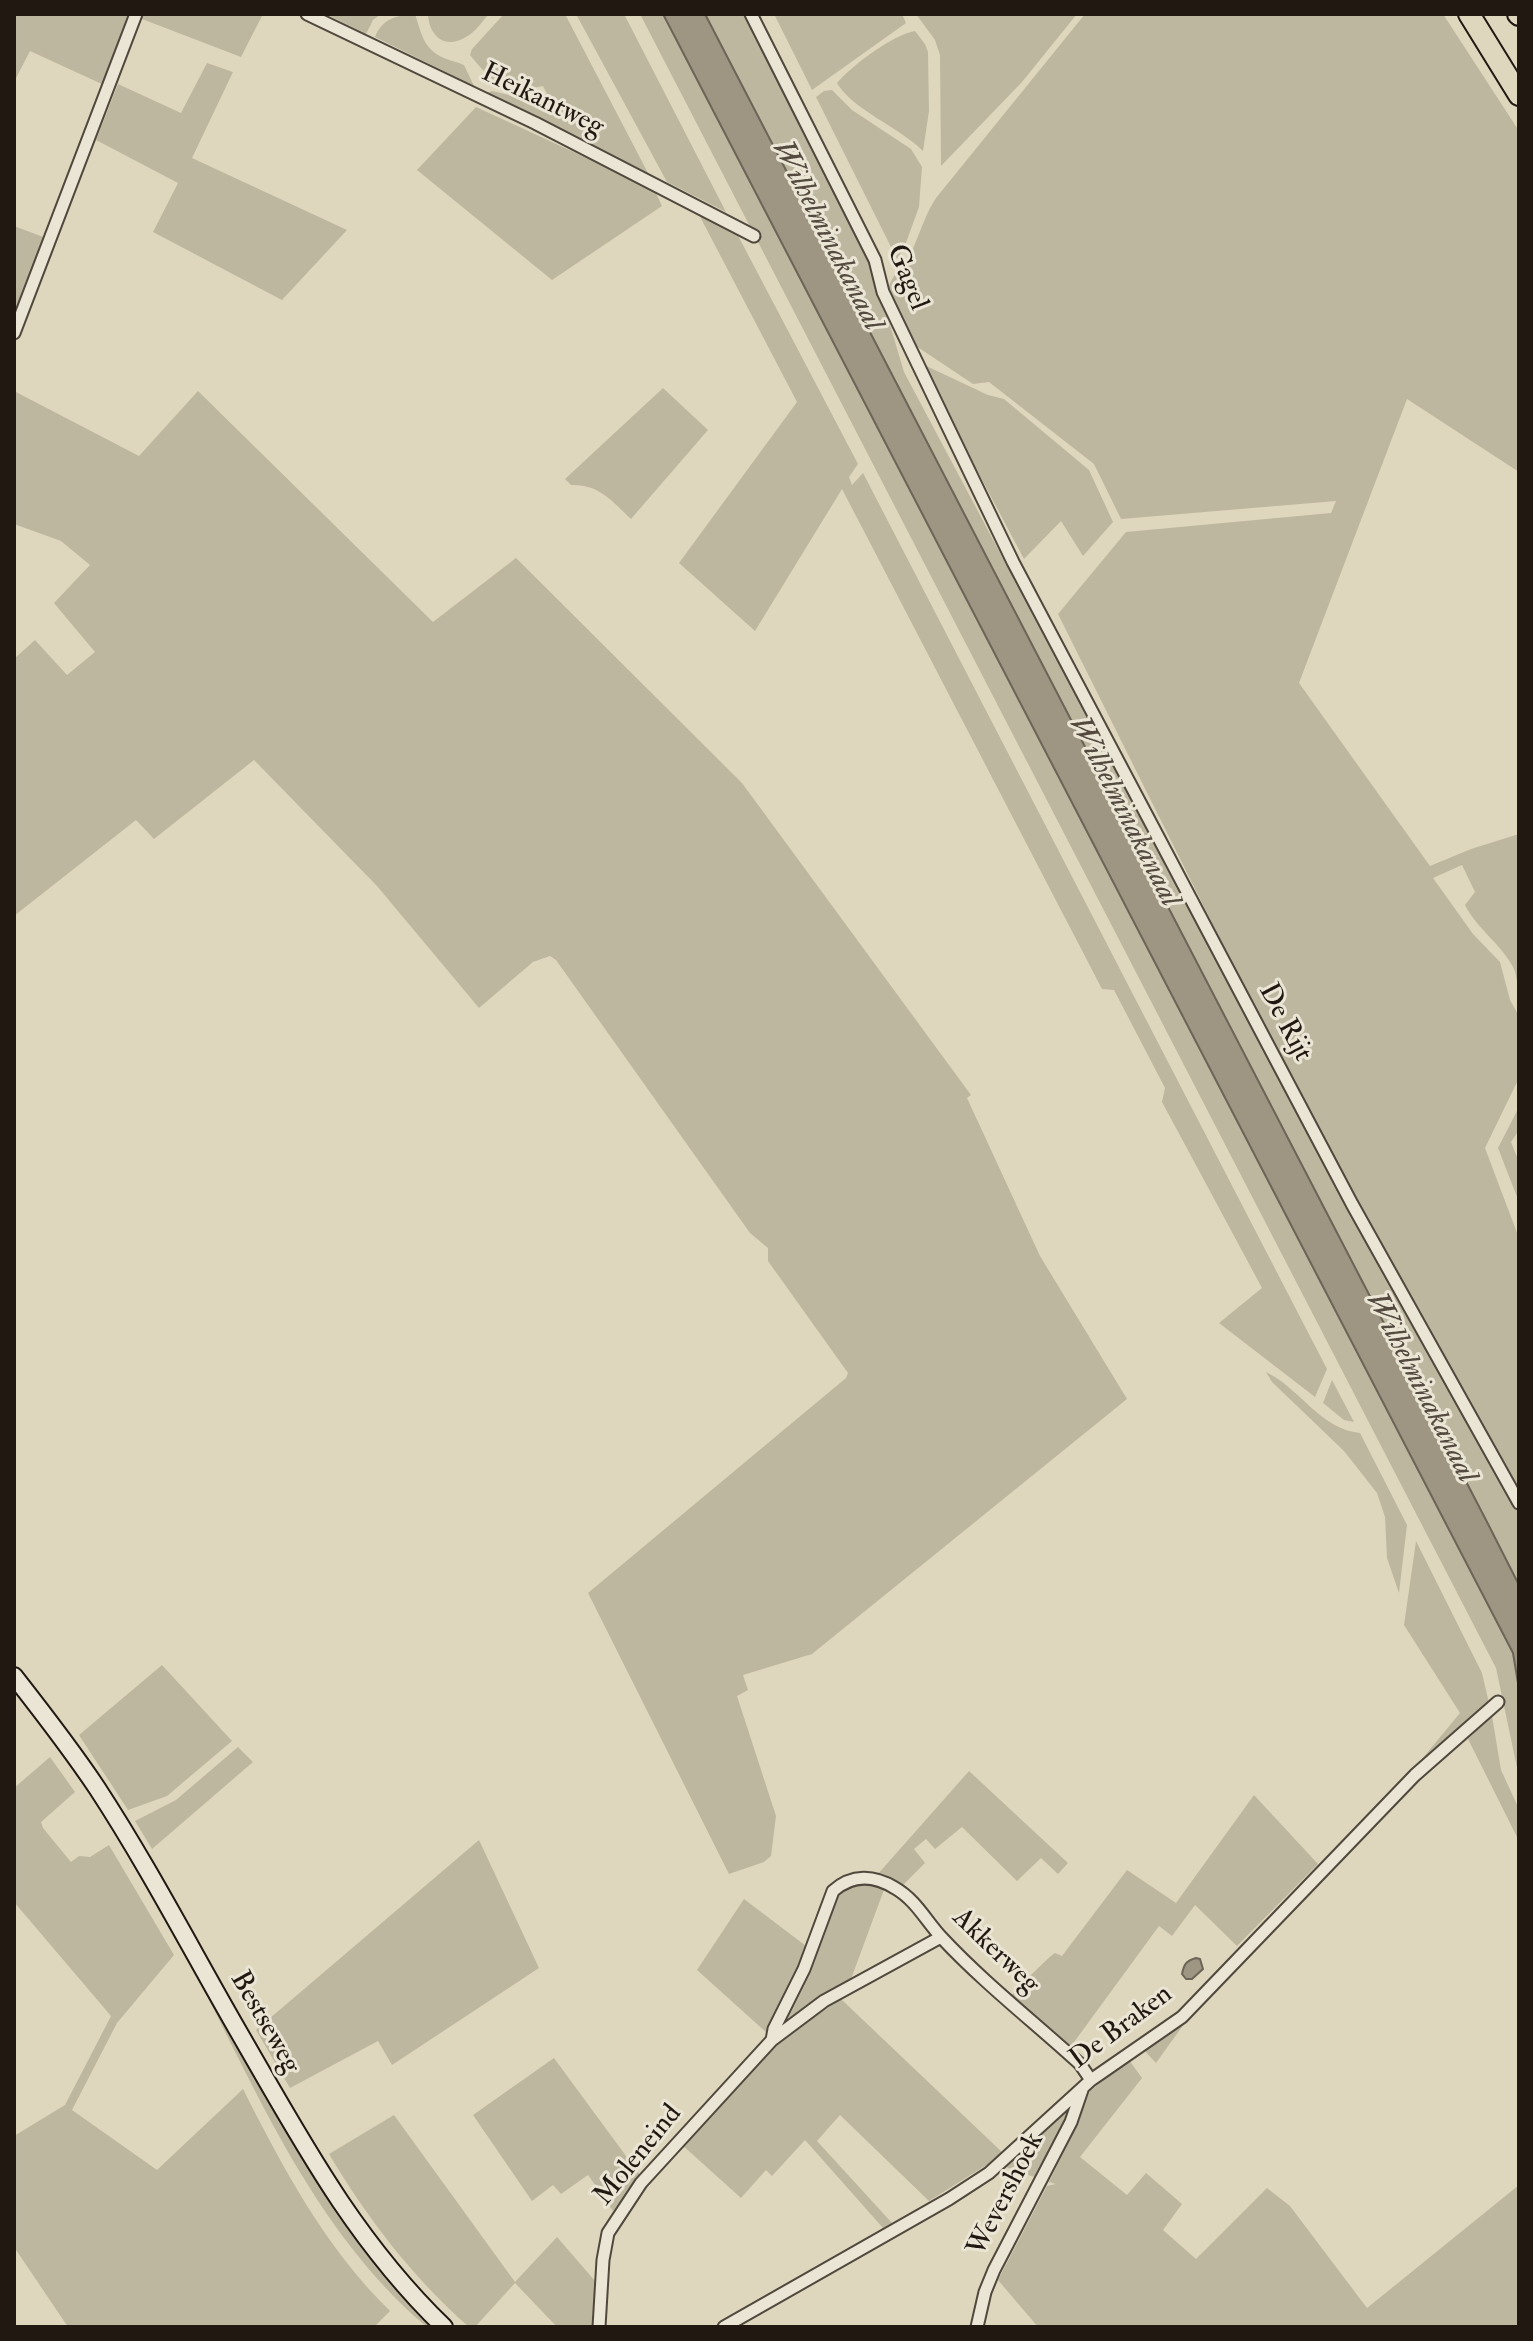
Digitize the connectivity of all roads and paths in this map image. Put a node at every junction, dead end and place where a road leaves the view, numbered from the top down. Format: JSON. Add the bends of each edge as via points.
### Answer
{"nodes":[{"id":1,"x":136,"y":14,"type":"edge"},
{"id":2,"x":307,"y":14,"type":"edge"},
{"id":3,"x":751,"y":14,"type":"edge"},
{"id":4,"x":1457,"y":14,"type":"edge"},
{"id":5,"x":1469,"y":14,"type":"edge"},
{"id":6,"x":1503,"y":72,"type":"junction"},
{"id":7,"x":1519,"y":95,"type":"edge"},
{"id":8,"x":754,"y":236,"type":"dead end"},
{"id":9,"x":14,"y":333,"type":"edge"},
{"id":10,"x":1013,"y":562,"type":"joint"},
{"id":11,"x":1519,"y":1503,"type":"edge"},
{"id":12,"x":14,"y":1676,"type":"edge"},
{"id":13,"x":1498,"y":1702,"type":"dead end"},
{"id":14,"x":855,"y":1878,"type":"joint"},
{"id":15,"x":941,"y":1937,"type":"junction"},
{"id":16,"x":772,"y":2040,"type":"junction"},
{"id":17,"x":1088,"y":2083,"type":"junction"},
{"id":18,"x":444,"y":2327,"type":"edge"},
{"id":19,"x":599,"y":2327,"type":"edge"},
{"id":20,"x":724,"y":2327,"type":"edge"},
{"id":21,"x":977,"y":2327,"type":"edge"}],
"edges":[{"from":1,"to":9,"type":"street"},
{"from":2,"to":8,"type":"street","name":"Heikantweg"},
{"from":3,"to":10,"type":"street","name":"Gagel","via":[[875,260],[883,292]]},
{"from":4,"to":6,"type":"highway"},
{"from":5,"to":6,"type":"highway"},
{"from":6,"to":7,"type":"highway"},
{"from":10,"to":11,"type":"street","name":"De Rijt","via":[[1352,1204]]},
{"from":12,"to":18,"type":"main road","name":"Bestseweg","via":[[137,1852],[321,2175],[367,2242]]},
{"from":13,"to":17,"type":"street","name":"De Braken","via":[[1415,1775],[1182,2017]]},
{"from":14,"to":15,"type":"street","name":"Akkerweg","via":[[897,1889]]},
{"from":14,"to":16,"type":"street","name":"Moleneind","via":[[833,1891]]},
{"from":15,"to":16,"type":"street","name":"Moleneind","via":[[824,2001]]},
{"from":15,"to":17,"type":"street","name":"Akkerweg","via":[[1080,2064]]},
{"from":16,"to":19,"type":"street","name":"Moleneind","via":[[623,2206],[608,2233]]},
{"from":17,"to":20,"type":"street","name":"De Braken","via":[[989,2173]]},
{"from":17,"to":21,"type":"street","name":"Wevershoek","via":[[994,2270]]}]}
